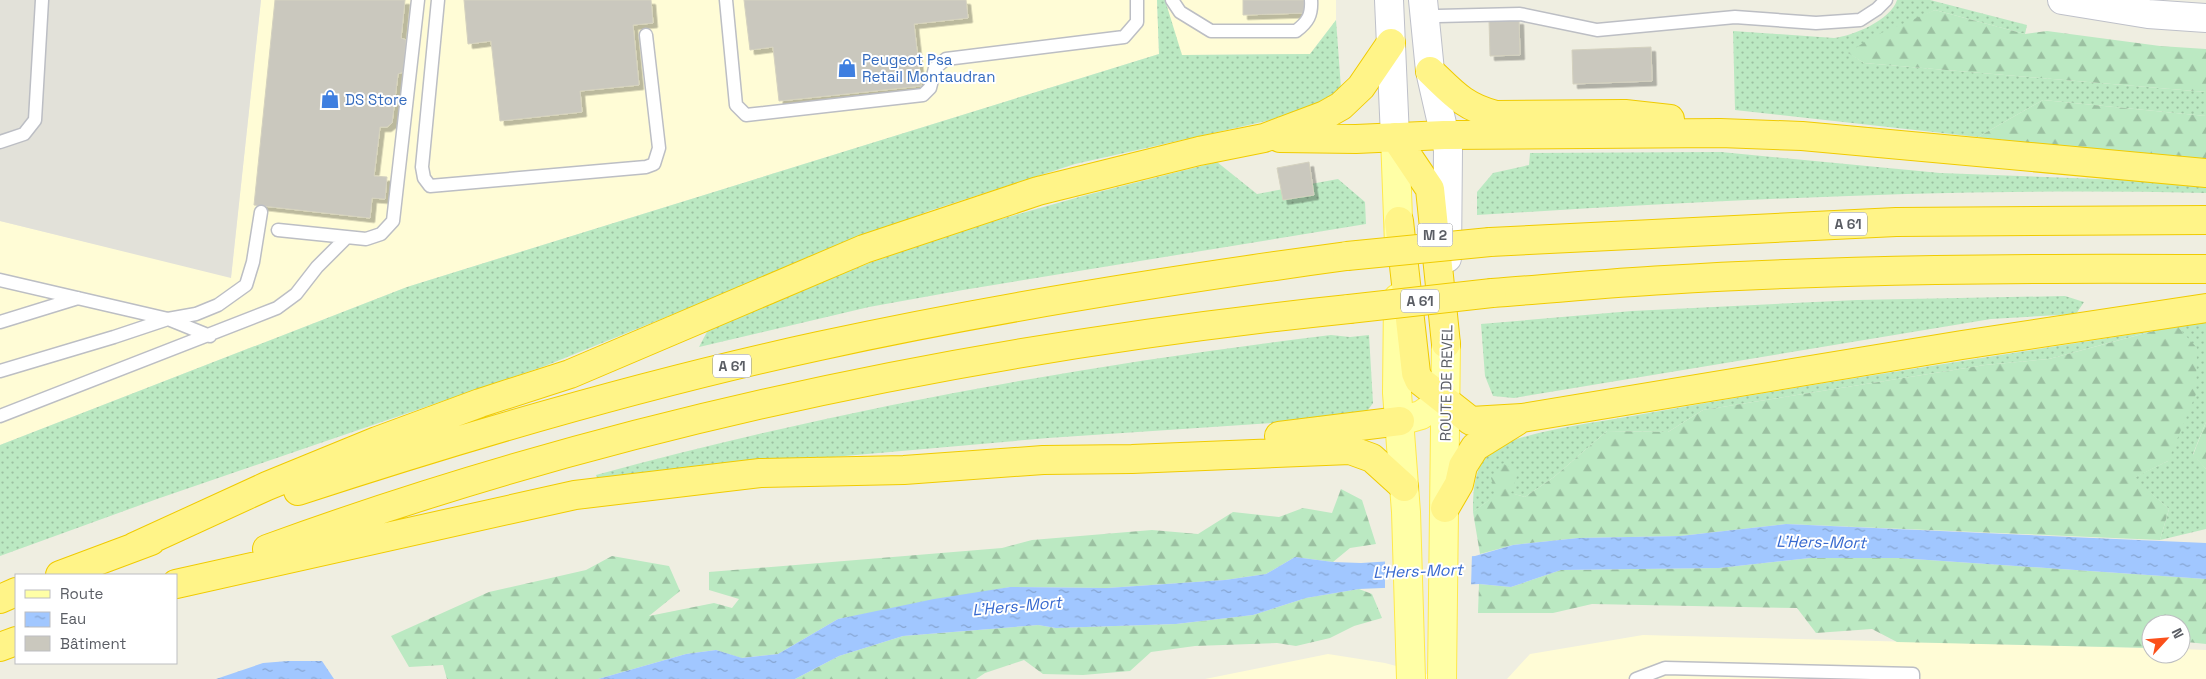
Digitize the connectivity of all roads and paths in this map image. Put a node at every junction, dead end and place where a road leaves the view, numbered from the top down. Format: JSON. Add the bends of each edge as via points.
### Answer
{"nodes":[{"id":1,"x":42,"y":0,"type":"edge"},
{"id":2,"x":418,"y":0,"type":"edge"},
{"id":3,"x":438,"y":0,"type":"edge"},
{"id":4,"x":726,"y":0,"type":"edge"},
{"id":5,"x":1136,"y":0,"type":"edge"},
{"id":6,"x":1172,"y":0,"type":"edge"},
{"id":7,"x":1312,"y":0,"type":"edge"},
{"id":8,"x":1389,"y":0,"type":"edge"},
{"id":9,"x":1886,"y":0,"type":"edge"},
{"id":10,"x":2062,"y":0,"type":"edge"},
{"id":11,"x":1424,"y":10,"type":"edge"},
{"id":12,"x":2206,"y":18,"type":"edge"},
{"id":13,"x":646,"y":35,"type":"dead end"},
{"id":14,"x":1391,"y":43,"type":"junction"},
{"id":15,"x":1430,"y":71,"type":"junction"},
{"id":16,"x":1720,"y":133,"type":"junction"},
{"id":17,"x":1444,"y":135,"type":"junction"},
{"id":18,"x":1394,"y":137,"type":"junction"},
{"id":19,"x":1264,"y":138,"type":"junction"},
{"id":20,"x":0,"y":142,"type":"edge"},
{"id":21,"x":2206,"y":173,"type":"edge"},
{"id":22,"x":261,"y":212,"type":"dead end"},
{"id":23,"x":2206,"y":220,"type":"edge"},
{"id":24,"x":1399,"y":221,"type":"junction"},
{"id":25,"x":278,"y":230,"type":"dead end"},
{"id":26,"x":347,"y":237,"type":"junction"},
{"id":27,"x":2206,"y":269,"type":"edge"},
{"id":28,"x":0,"y":280,"type":"edge"},
{"id":29,"x":78,"y":298,"type":"junction"},
{"id":30,"x":2206,"y":308,"type":"edge"},
{"id":31,"x":168,"y":319,"type":"junction"},
{"id":32,"x":0,"y":322,"type":"edge"},
{"id":33,"x":210,"y":336,"type":"junction"},
{"id":34,"x":1446,"y":344,"type":"junction"},
{"id":35,"x":0,"y":371,"type":"edge"},
{"id":36,"x":1444,"y":399,"type":"junction"},
{"id":37,"x":0,"y":416,"type":"edge"},
{"id":38,"x":1522,"y":418,"type":"junction"},
{"id":39,"x":1400,"y":421,"type":"junction"},
{"id":40,"x":1132,"y":459,"type":"junction"},
{"id":41,"x":1405,"y":499,"type":"junction"},
{"id":42,"x":1445,"y":508,"type":"junction"},
{"id":43,"x":134,"y":547,"type":"junction"},
{"id":44,"x":63,"y":574,"type":"edge"},
{"id":45,"x":178,"y":582,"type":"edge"},
{"id":46,"x":178,"y":583,"type":"edge"},
{"id":47,"x":15,"y":592,"type":"edge"},
{"id":48,"x":0,"y":599,"type":"edge"},
{"id":49,"x":15,"y":640,"type":"edge"},
{"id":50,"x":0,"y":647,"type":"edge"},
{"id":51,"x":1411,"y":679,"type":"edge"},
{"id":52,"x":1442,"y":679,"type":"edge"},
{"id":53,"x":1636,"y":679,"type":"edge"},
{"id":54,"x":1912,"y":679,"type":"edge"}],
"edges":[{"from":1,"to":20,"type":"lane","via":[[35,120],[24,134]]},
{"from":2,"to":26,"type":"lane","via":[[393,221],[381,234],[366,239]]},
{"from":3,"to":13,"type":"lane","via":[[422,167],[430,186],[654,164],[659,148]]},
{"from":4,"to":5,"type":"lane","via":[[736,105],[746,115],[923,95],[930,88],[935,68],[946,59],[1124,37],[1137,22]]},
{"from":6,"to":7,"type":"lane","via":[[1180,12],[1211,31],[1296,30],[1307,23]]},
{"from":8,"to":14,"type":"main road","number":"M 2"},
{"from":9,"to":11,"type":"lane","via":[[1860,20],[1816,24],[1735,17],[1597,30],[1520,14],[1438,16]]},
{"from":10,"to":12,"type":"main road","via":[[2148,14]]},
{"from":11,"to":15,"type":"main road","name":"ROUTE DE REVEL","number":"M 2"},
{"from":14,"to":18,"type":"main road","number":"M 2"},
{"from":14,"to":19,"type":"highway","via":[[1361,87],[1341,106],[1324,116]]},
{"from":15,"to":16,"type":"highway","via":[[1465,104],[1496,115],[1625,114],[1668,119]]},
{"from":15,"to":17,"type":"main road","name":"ROUTE DE REVEL","number":"M 2"},
{"from":16,"to":17,"type":"highway"},
{"from":16,"to":21,"type":"highway","via":[[1802,136]]},
{"from":17,"to":18,"type":"highway"},
{"from":17,"to":34,"type":"main road","name":"ROUTE DE REVEL","number":"M 2","via":[[1448,150]]},
{"from":18,"to":19,"type":"highway"},
{"from":18,"to":24,"type":"main road","number":"M 2"},
{"from":18,"to":34,"type":"highway","number":"M 2","via":[[1430,189]]},
{"from":19,"to":43,"type":"highway","via":[[1038,191],[864,250],[570,374],[367,445],[267,486]]},
{"from":22,"to":31,"type":"lane","via":[[246,285],[218,305],[196,314]]},
{"from":23,"to":43,"type":"highway","number":"A 61","bridge":true,"via":[[1896,222],[1490,242],[1346,256],[1210,275],[863,336],[726,367],[560,410],[392,461]]},
{"from":24,"to":36,"type":"highway","number":"M 2","via":[[1416,373],[1419,380]]},
{"from":24,"to":39,"type":"main road","number":"M 2","via":[[1397,393]]},
{"from":25,"to":26,"type":"lane"},
{"from":26,"to":33,"type":"lane","via":[[317,266],[296,294],[277,308]]},
{"from":27,"to":45,"type":"highway","number":"A 61","bridge":true,"via":[[2011,269],[1666,280],[1492,293],[1215,323],[976,359],[690,422],[444,490],[337,523]]},
{"from":28,"to":29,"type":"lane"},
{"from":29,"to":31,"type":"lane"},
{"from":29,"to":32,"type":"lane"},
{"from":30,"to":38,"type":"highway"},
{"from":31,"to":33,"type":"lane"},
{"from":31,"to":35,"type":"lane"},
{"from":33,"to":37,"type":"lane"},
{"from":34,"to":36,"type":"main road","name":"ROUTE DE REVEL","number":"M 2"},
{"from":36,"to":38,"type":"highway","via":[[1472,421]]},
{"from":36,"to":39,"type":"main road","via":[[1421,415]]},
{"from":36,"to":42,"type":"main road","name":"ROUTE DE REVEL","number":"M 2"},
{"from":38,"to":42,"type":"highway","via":[[1475,447]]},
{"from":39,"to":40,"type":"highway"},
{"from":39,"to":41,"type":"main road","number":"M 2"},
{"from":40,"to":41,"type":"highway","via":[[1350,450],[1372,458]]},
{"from":40,"to":46,"type":"highway","via":[[1043,460],[904,470],[760,472],[575,494]]},
{"from":41,"to":51,"type":"main road","number":"M 2"},
{"from":42,"to":52,"type":"main road","name":"ROUTE DE REVEL","number":"M 2"},
{"from":43,"to":44,"type":"highway","number":"A 61"},
{"from":47,"to":48,"type":"highway"},
{"from":49,"to":50,"type":"highway"},
{"from":53,"to":54,"type":"lane","via":[[1666,668],[1912,674]]}]}
